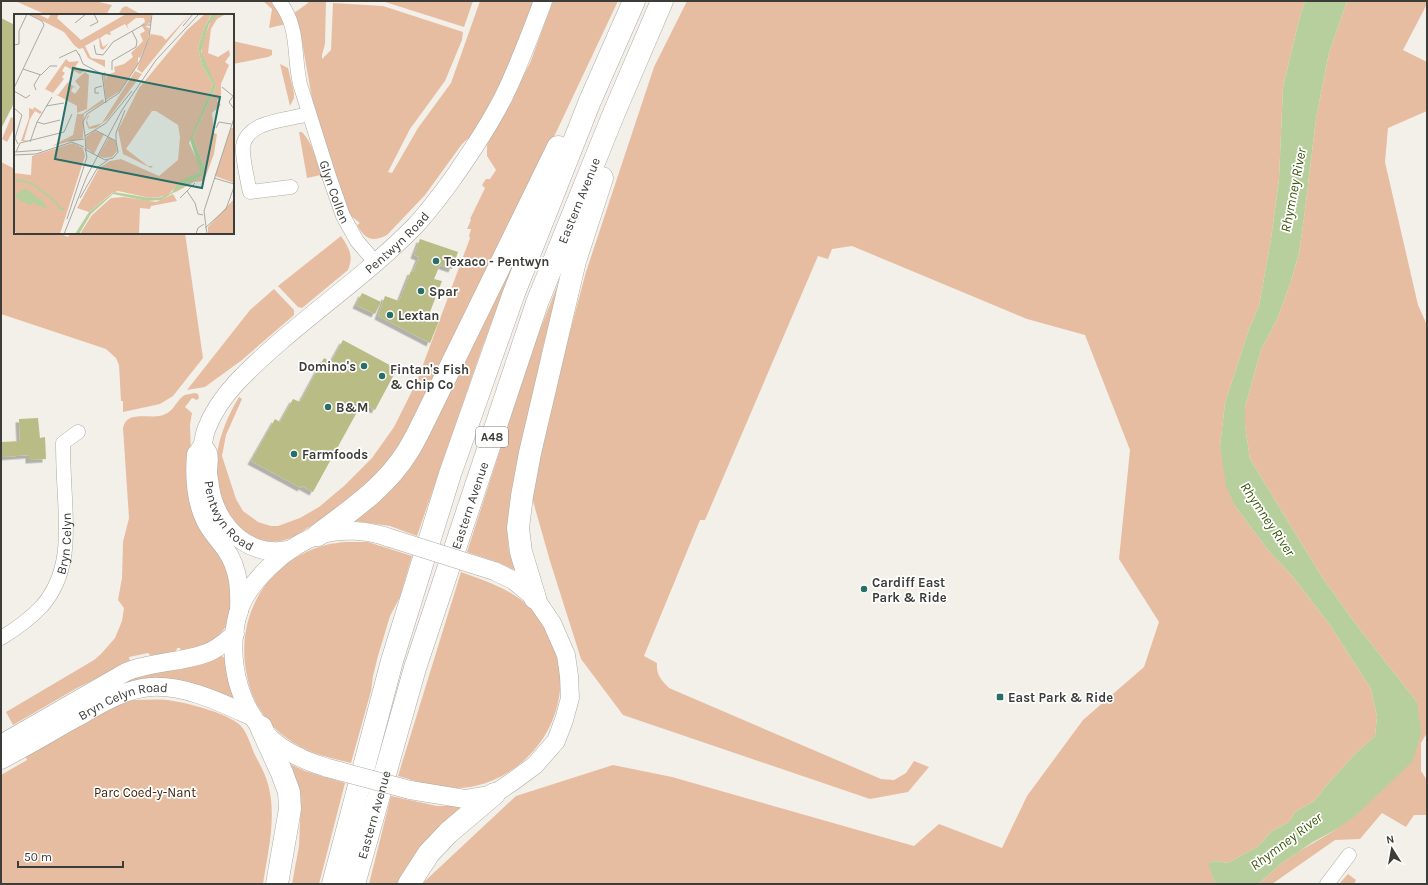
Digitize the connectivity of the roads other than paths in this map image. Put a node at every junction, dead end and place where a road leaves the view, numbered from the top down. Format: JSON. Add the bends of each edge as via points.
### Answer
{"nodes":[{"id":1,"x":279,"y":1,"type":"edge"},
{"id":2,"x":543,"y":1,"type":"edge"},
{"id":3,"x":634,"y":1,"type":"edge"},
{"id":4,"x":662,"y":1,"type":"edge"},
{"id":5,"x":590,"y":101,"type":"junction"},
{"id":6,"x":614,"y":113,"type":"junction"},
{"id":7,"x":309,"y":114,"type":"junction"},
{"id":8,"x":291,"y":188,"type":"dead end"},
{"id":9,"x":375,"y":262,"type":"junction"},
{"id":10,"x":78,"y":432,"type":"dead end"},
{"id":11,"x":203,"y":446,"type":"junction"},
{"id":12,"x":318,"y":535,"type":"junction"},
{"id":13,"x":289,"y":550,"type":"junction"},
{"id":14,"x":535,"y":598,"type":"junction"},
{"id":15,"x":239,"y":612,"type":"junction"},
{"id":16,"x":235,"y":634,"type":"junction"},
{"id":17,"x":1,"y":638,"type":"edge"},
{"id":18,"x":257,"y":722,"type":"junction"},
{"id":19,"x":1,"y":744,"type":"edge"},
{"id":20,"x":1,"y":760,"type":"edge"},
{"id":21,"x":494,"y":794,"type":"junction"},
{"id":22,"x":1349,"y":855,"type":"dead end"},
{"id":23,"x":277,"y":884,"type":"edge"},
{"id":24,"x":333,"y":884,"type":"edge"},
{"id":25,"x":354,"y":884,"type":"edge"},
{"id":26,"x":409,"y":884,"type":"edge"},
{"id":27,"x":1327,"y":884,"type":"edge"}],
"edges":[{"from":1,"to":7,"type":"street","name":"Glyn Collen","via":[[294,31],[298,75]]},
{"from":2,"to":9,"type":"street","name":"Pentwyn Road","via":[[504,97],[473,150],[415,226]]},
{"from":3,"to":5,"type":"highway","name":"Eastern Avenue","number":"A48"},
{"from":4,"to":6,"type":"highway","name":"Eastern Avenue","number":"A48"},
{"from":5,"to":12,"type":"highway","via":[[561,140],[407,452],[391,474],[365,500]]},
{"from":5,"to":24,"type":"highway","name":"Eastern Avenue","number":"A48","via":[[514,293],[450,474],[392,661]]},
{"from":6,"to":14,"type":"highway","via":[[608,159],[574,261],[522,496],[518,528],[521,552]]},
{"from":6,"to":25,"type":"highway","name":"Eastern Avenue","number":"A48","via":[[537,303],[415,668]]},
{"from":7,"to":8,"type":"street","via":[[260,125],[248,134],[243,147],[250,192]]},
{"from":7,"to":9,"type":"street","name":"Glyn Collen","via":[[343,216],[357,241]]},
{"from":9,"to":11,"type":"street","name":"Pentwyn Road","via":[[262,358],[238,382],[217,406],[206,431]]},
{"from":10,"to":17,"type":"street","name":"Bryn Celyn","via":[[63,443],[67,537],[60,573],[43,605]]},
{"from":11,"to":13,"type":"street","name":"Pentwyn Road","via":[[209,454],[211,492],[224,523],[234,535],[259,549],[272,552]]},
{"from":11,"to":15,"type":"street","name":"Pentwyn Road","via":[[196,454],[197,497],[205,520],[234,566],[240,590]]},
{"from":12,"to":13,"type":"street"},
{"from":12,"to":14,"type":"street","bridge":true,"via":[[352,531],[379,534],[494,571],[513,580]]},
{"from":13,"to":15,"type":"street","via":[[268,567],[252,586]]},
{"from":14,"to":21,"type":"street","via":[[545,610],[566,655],[570,698],[556,741],[535,765]]},
{"from":15,"to":16,"type":"street"},
{"from":16,"to":18,"type":"street","via":[[236,672],[243,699]]},
{"from":16,"to":19,"type":"street","name":"Bryn Celyn Road","via":[[208,652],[126,672]]},
{"from":18,"to":20,"type":"street","name":"Bryn Celyn Road","via":[[223,704],[183,691],[140,689],[113,697]]},
{"from":18,"to":21,"type":"street","bridge":true,"via":[[270,738],[294,754],[328,768],[410,790],[465,799]]},
{"from":18,"to":23,"type":"highway","via":[[289,792],[290,809]]},
{"from":21,"to":26,"type":"highway","via":[[448,833],[429,853]]},
{"from":22,"to":27,"type":"street"}]}
